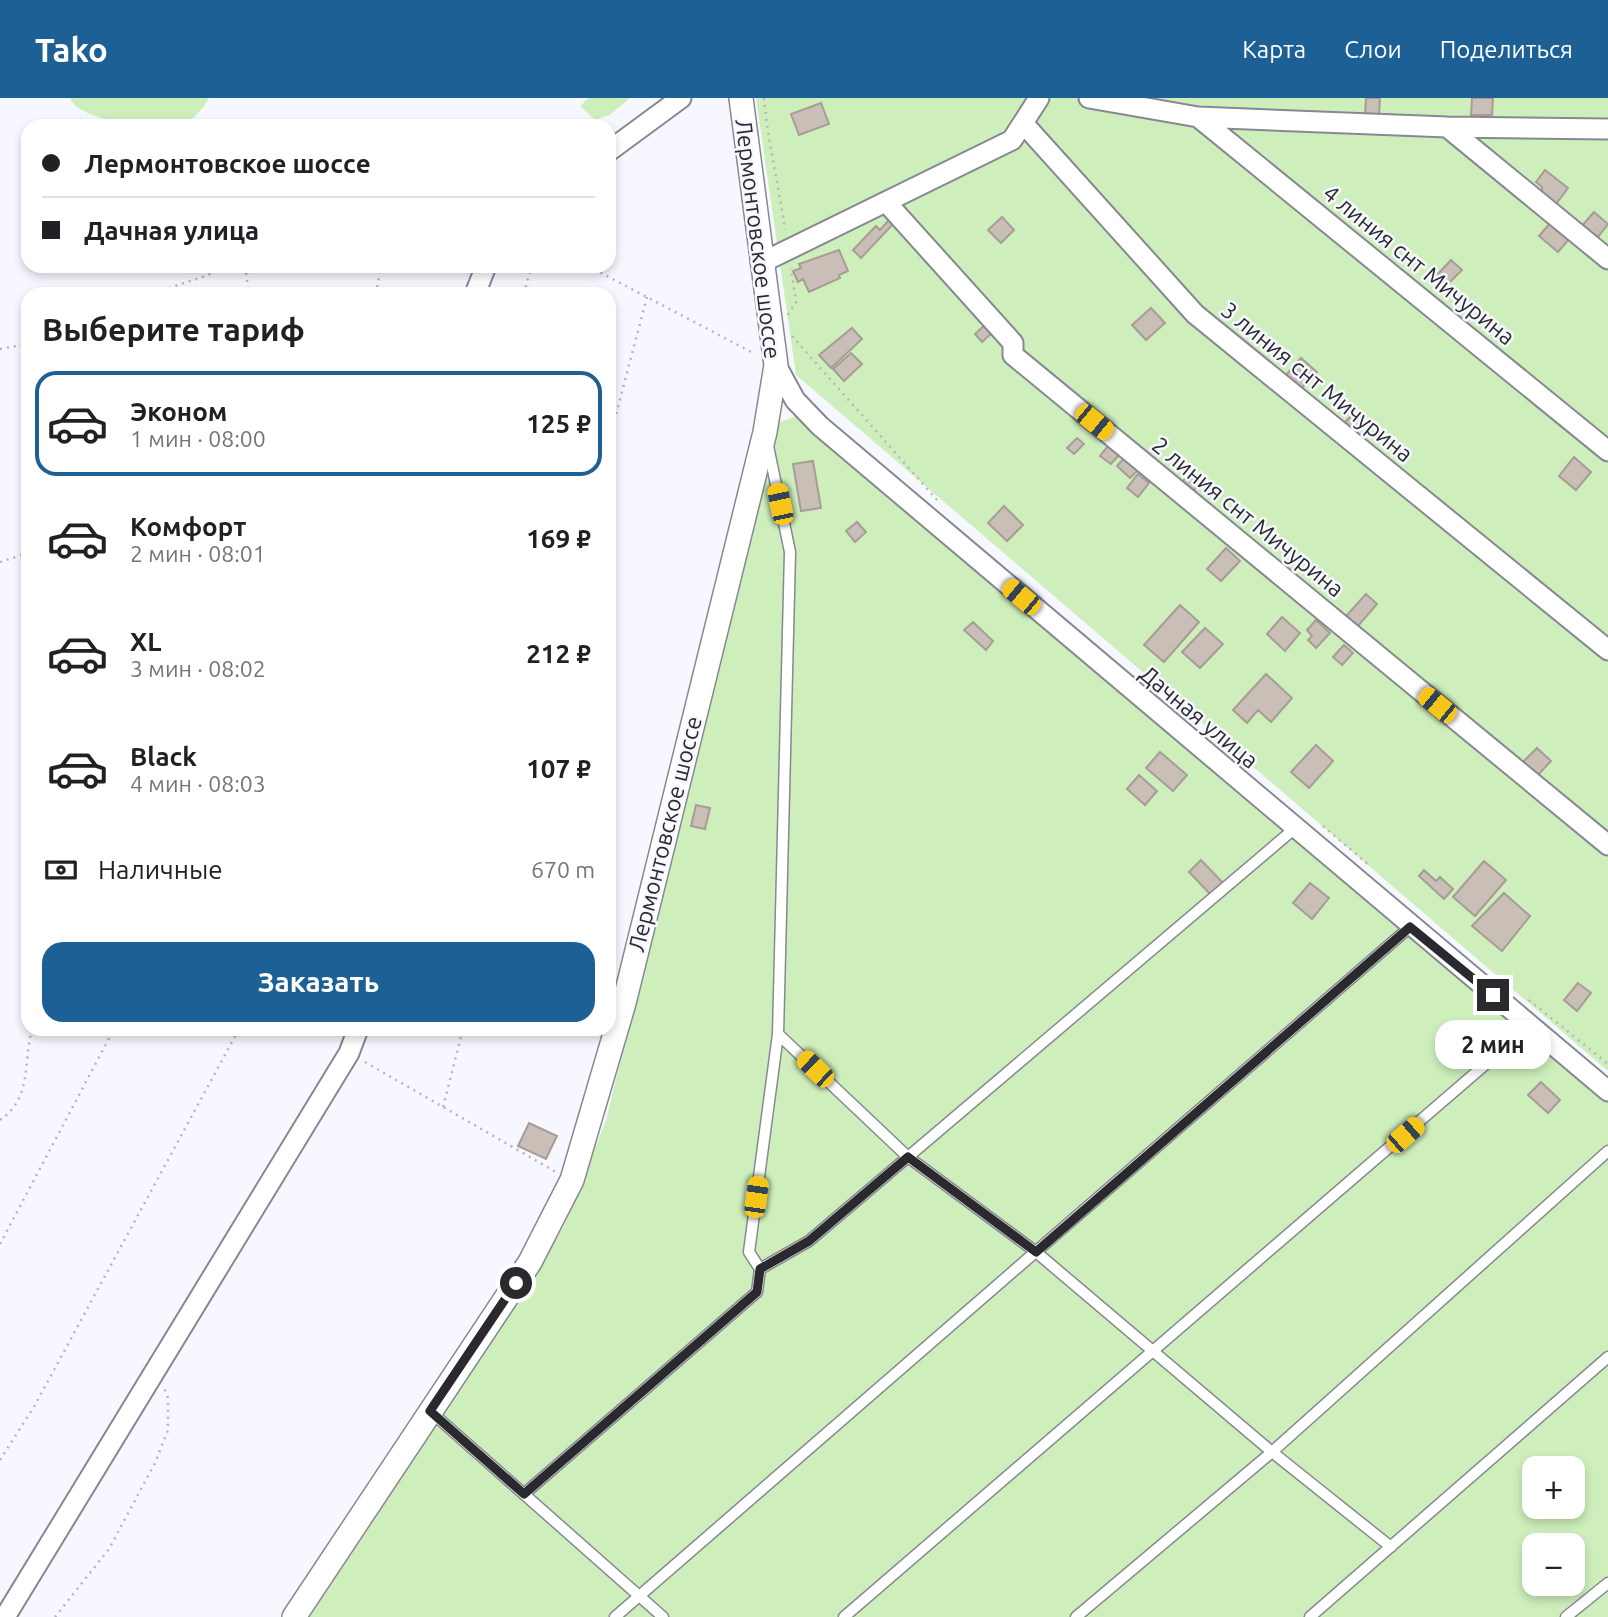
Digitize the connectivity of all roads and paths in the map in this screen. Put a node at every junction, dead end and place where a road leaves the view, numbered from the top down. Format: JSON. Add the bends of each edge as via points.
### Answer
{"nodes":[{"id":1,"x":681,"y":98,"type":"edge"},
{"id":2,"x":741,"y":98,"type":"edge"},
{"id":3,"x":764,"y":98,"type":"edge"},
{"id":4,"x":1039,"y":98,"type":"edge"},
{"id":5,"x":1089,"y":98,"type":"edge"},
{"id":6,"x":1198,"y":117,"type":"junction"},
{"id":7,"x":1023,"y":123,"type":"junction"},
{"id":8,"x":1447,"y":127,"type":"junction"},
{"id":9,"x":1608,"y":129,"type":"edge"},
{"id":10,"x":616,"y":146,"type":"edge"},
{"id":11,"x":886,"y":202,"type":"junction"},
{"id":12,"x":788,"y":250,"type":"junction"},
{"id":13,"x":1608,"y":258,"type":"edge"},
{"id":14,"x":761,"y":263,"type":"junction"},
{"id":15,"x":215,"y":273,"type":"edge"},
{"id":16,"x":602,"y":273,"type":"edge"},
{"id":17,"x":169,"y":287,"type":"edge"},
{"id":18,"x":648,"y":297,"type":"junction"},
{"id":19,"x":784,"y":323,"type":"dead end"},
{"id":20,"x":788,"y":329,"type":"dead end"},
{"id":21,"x":21,"y":345,"type":"edge"},
{"id":22,"x":0,"y":349,"type":"edge"},
{"id":23,"x":776,"y":365,"type":"junction"},
{"id":24,"x":616,"y":415,"type":"edge"},
{"id":25,"x":765,"y":432,"type":"junction"},
{"id":26,"x":1608,"y":451,"type":"edge"},
{"id":27,"x":941,"y":504,"type":"dead end"},
{"id":28,"x":21,"y":555,"type":"edge"},
{"id":29,"x":0,"y":562,"type":"edge"},
{"id":30,"x":1608,"y":650,"type":"edge"},
{"id":31,"x":1316,"y":820,"type":"dead end"},
{"id":32,"x":1294,"y":829,"type":"junction"},
{"id":33,"x":1608,"y":845,"type":"edge"},
{"id":34,"x":1377,"y":872,"type":"dead end"},
{"id":35,"x":1410,"y":927,"type":"junction"},
{"id":36,"x":1528,"y":999,"type":"dead end"},
{"id":37,"x":1530,"y":1026,"type":"junction"},
{"id":38,"x":616,"y":1030,"type":"edge"},
{"id":39,"x":778,"y":1034,"type":"junction"},
{"id":40,"x":31,"y":1036,"type":"edge"},
{"id":41,"x":110,"y":1036,"type":"edge"},
{"id":42,"x":235,"y":1036,"type":"edge"},
{"id":43,"x":355,"y":1036,"type":"edge"},
{"id":44,"x":461,"y":1036,"type":"edge"},
{"id":45,"x":614,"y":1036,"type":"edge"},
{"id":46,"x":349,"y":1053,"type":"junction"},
{"id":47,"x":1608,"y":1064,"type":"edge"},
{"id":48,"x":1608,"y":1091,"type":"edge"},
{"id":49,"x":442,"y":1109,"type":"junction"},
{"id":50,"x":0,"y":1120,"type":"edge"},
{"id":51,"x":1608,"y":1151,"type":"edge"},
{"id":52,"x":908,"y":1157,"type":"junction"},
{"id":53,"x":572,"y":1180,"type":"junction"},
{"id":54,"x":0,"y":1244,"type":"edge"},
{"id":55,"x":1036,"y":1252,"type":"junction"},
{"id":56,"x":760,"y":1269,"type":"junction"},
{"id":57,"x":1154,"y":1352,"type":"junction"},
{"id":58,"x":1608,"y":1357,"type":"edge"},
{"id":59,"x":158,"y":1371,"type":"junction"},
{"id":60,"x":430,"y":1411,"type":"junction"},
{"id":61,"x":1272,"y":1452,"type":"junction"},
{"id":62,"x":0,"y":1460,"type":"edge"},
{"id":63,"x":524,"y":1494,"type":"junction"},
{"id":64,"x":1391,"y":1546,"type":"junction"},
{"id":65,"x":1608,"y":1583,"type":"edge"},
{"id":66,"x":640,"y":1596,"type":"junction"},
{"id":67,"x":5,"y":1617,"type":"edge"},
{"id":68,"x":55,"y":1617,"type":"edge"},
{"id":69,"x":294,"y":1617,"type":"edge"},
{"id":70,"x":615,"y":1617,"type":"edge"},
{"id":71,"x":663,"y":1617,"type":"edge"},
{"id":72,"x":844,"y":1617,"type":"edge"},
{"id":73,"x":1076,"y":1617,"type":"edge"},
{"id":74,"x":1310,"y":1617,"type":"edge"},
{"id":75,"x":1566,"y":1617,"type":"edge"}],
"edges":[{"from":1,"to":10,"type":"street"},
{"from":2,"to":14,"type":"street","name":"Лермонтовское шоссе"},
{"from":3,"to":12,"type":"path"},
{"from":4,"to":7,"type":"street"},
{"from":5,"to":6,"type":"street"},
{"from":6,"to":8,"type":"street"},
{"from":6,"to":26,"type":"street","name":"4 линия снт Мичурина"},
{"from":7,"to":11,"type":"street","via":[[1012,140]]},
{"from":7,"to":30,"type":"street","name":"3 линия снт Мичурина","via":[[1195,314]]},
{"from":8,"to":9,"type":"street"},
{"from":8,"to":13,"type":"street"},
{"from":11,"to":12,"type":"street"},
{"from":11,"to":33,"type":"street","name":"2 линия снт Мичурина","via":[[1013,343],[1013,355]]},
{"from":12,"to":14,"type":"street"},
{"from":12,"to":19,"type":"path","via":[[796,302]]},
{"from":14,"to":23,"type":"street","name":"Лермонтовское шоссе"},
{"from":15,"to":17,"type":"path"},
{"from":16,"to":18,"type":"path"},
{"from":18,"to":23,"type":"path"},
{"from":18,"to":24,"type":"path"},
{"from":20,"to":27,"type":"path"},
{"from":21,"to":22,"type":"path"},
{"from":23,"to":25,"type":"street","name":"Лермонтовское шоссе"},
{"from":23,"to":32,"type":"street","name":"Дачная улица","via":[[795,400],[820,426]]},
{"from":25,"to":38,"type":"street","name":"Лермонтовское шоссе"},
{"from":25,"to":39,"type":"lane","via":[[790,552]]},
{"from":28,"to":29,"type":"path"},
{"from":31,"to":34,"type":"path"},
{"from":32,"to":35,"type":"street","name":"Дачная улица"},
{"from":32,"to":52,"type":"lane"},
{"from":35,"to":37,"type":"street","name":"Дачная улица"},
{"from":35,"to":55,"type":"lane"},
{"from":36,"to":47,"type":"path"},
{"from":37,"to":48,"type":"street","name":"Дачная улица"},
{"from":37,"to":57,"type":"lane"},
{"from":39,"to":52,"type":"lane"},
{"from":39,"to":56,"type":"lane","via":[[748,1252]]},
{"from":40,"to":50,"type":"path","via":[[21,1099],[15,1110]]},
{"from":41,"to":54,"type":"path"},
{"from":42,"to":62,"type":"path","via":[[35,1405]]},
{"from":43,"to":46,"type":"street"},
{"from":44,"to":49,"type":"path"},
{"from":45,"to":53,"type":"street","name":"Лермонтовское шоссе"},
{"from":46,"to":49,"type":"path"},
{"from":46,"to":59,"type":"street"},
{"from":49,"to":53,"type":"path"},
{"from":51,"to":61,"type":"lane"},
{"from":52,"to":55,"type":"lane"},
{"from":52,"to":56,"type":"lane","via":[[809,1241]]},
{"from":53,"to":60,"type":"street","name":"Лермонтовское шоссе","via":[[530,1262]]},
{"from":55,"to":57,"type":"lane"},
{"from":55,"to":66,"type":"lane"},
{"from":56,"to":63,"type":"lane","via":[[757,1292]]},
{"from":57,"to":61,"type":"lane"},
{"from":57,"to":72,"type":"lane"},
{"from":58,"to":64,"type":"lane"},
{"from":59,"to":67,"type":"street"},
{"from":59,"to":68,"type":"path","via":[[168,1398],[168,1430],[155,1463],[109,1549]]},
{"from":60,"to":63,"type":"lane"},
{"from":60,"to":69,"type":"street","name":"Лермонтовское шоссе"},
{"from":61,"to":64,"type":"lane"},
{"from":61,"to":73,"type":"lane"},
{"from":63,"to":66,"type":"lane"},
{"from":64,"to":74,"type":"lane"},
{"from":65,"to":75,"type":"lane"},
{"from":66,"to":70,"type":"lane"},
{"from":66,"to":71,"type":"lane"}]}
